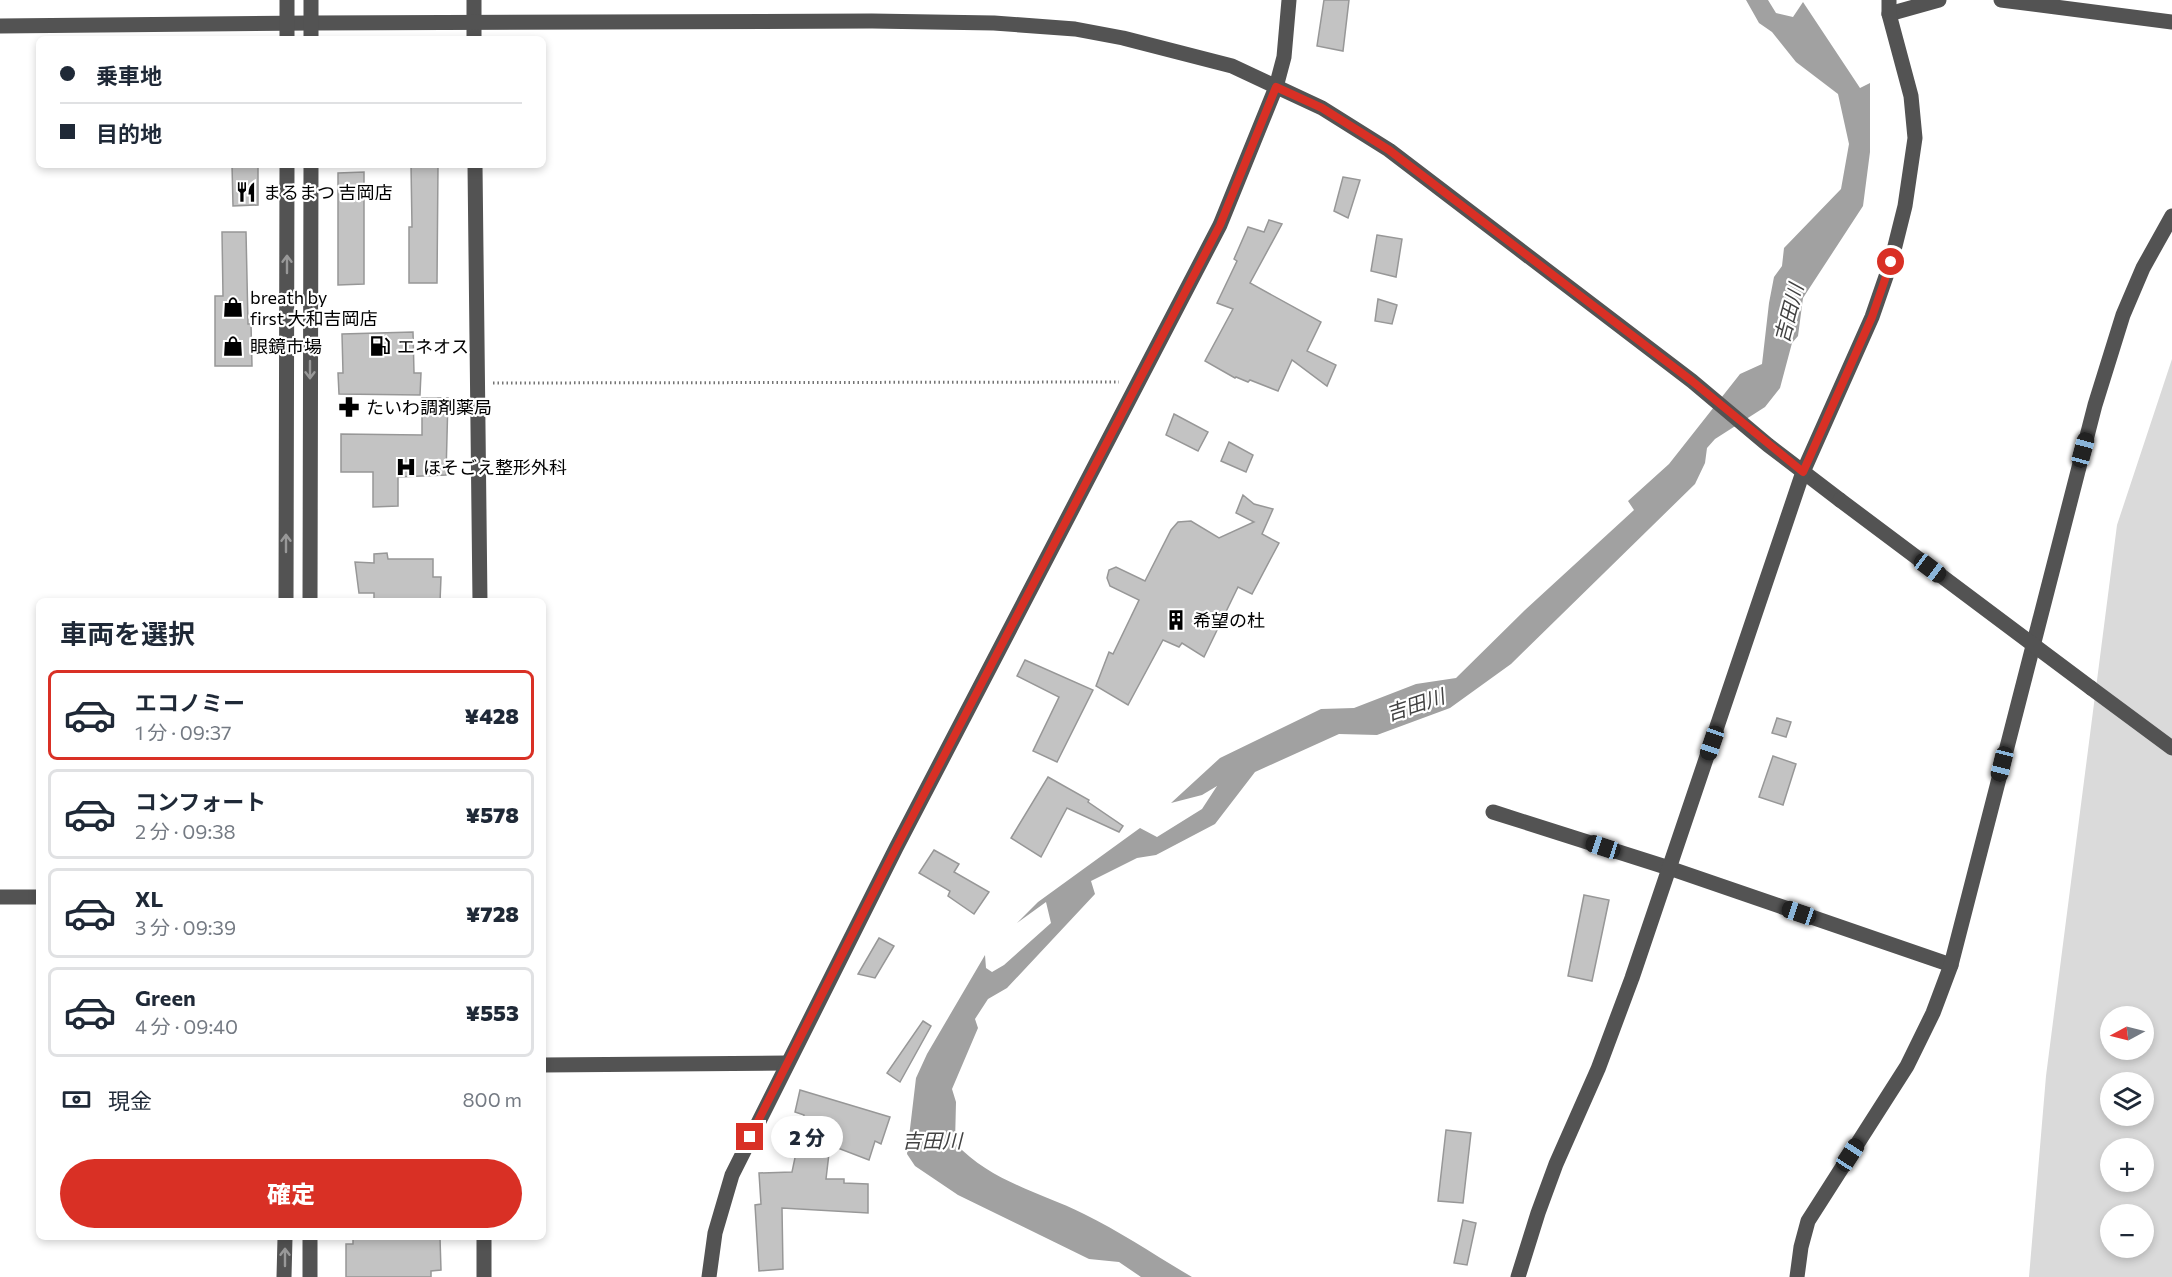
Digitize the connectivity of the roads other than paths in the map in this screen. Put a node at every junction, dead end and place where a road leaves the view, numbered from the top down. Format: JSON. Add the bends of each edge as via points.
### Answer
{"nodes":[{"id":1,"x":287,"y":0,"type":"edge"},
{"id":2,"x":311,"y":0,"type":"edge"},
{"id":3,"x":474,"y":0,"type":"edge"},
{"id":4,"x":1289,"y":0,"type":"edge"},
{"id":5,"x":1939,"y":0,"type":"edge"},
{"id":6,"x":2001,"y":0,"type":"edge"},
{"id":7,"x":1889,"y":7,"type":"edge"},
{"id":8,"x":2172,"y":22,"type":"edge"},
{"id":9,"x":311,"y":23,"type":"junction"},
{"id":10,"x":474,"y":23,"type":"junction"},
{"id":11,"x":0,"y":26,"type":"edge"},
{"id":12,"x":287,"y":31,"type":"edge"},
{"id":13,"x":311,"y":36,"type":"edge"},
{"id":14,"x":474,"y":36,"type":"edge"},
{"id":15,"x":1276,"y":87,"type":"junction"},
{"id":16,"x":287,"y":168,"type":"edge"},
{"id":17,"x":311,"y":168,"type":"edge"},
{"id":18,"x":475,"y":168,"type":"edge"},
{"id":19,"x":2172,"y":216,"type":"edge"},
{"id":20,"x":1803,"y":472,"type":"junction"},
{"id":21,"x":286,"y":598,"type":"edge"},
{"id":22,"x":310,"y":598,"type":"edge"},
{"id":23,"x":480,"y":598,"type":"edge"},
{"id":24,"x":2172,"y":748,"type":"edge"},
{"id":25,"x":1493,"y":812,"type":"dead end"},
{"id":26,"x":1669,"y":868,"type":"junction"},
{"id":27,"x":0,"y":897,"type":"edge"},
{"id":28,"x":36,"y":897,"type":"edge"},
{"id":29,"x":1951,"y":965,"type":"junction"},
{"id":30,"x":787,"y":1063,"type":"junction"},
{"id":31,"x":546,"y":1065,"type":"edge"},
{"id":32,"x":285,"y":1240,"type":"edge"},
{"id":33,"x":310,"y":1240,"type":"edge"},
{"id":34,"x":484,"y":1240,"type":"edge"},
{"id":35,"x":285,"y":1277,"type":"edge"},
{"id":36,"x":310,"y":1277,"type":"edge"},
{"id":37,"x":484,"y":1277,"type":"edge"},
{"id":38,"x":709,"y":1277,"type":"edge"},
{"id":39,"x":1518,"y":1277,"type":"edge"},
{"id":40,"x":1797,"y":1277,"type":"edge"}],
"edges":[{"from":1,"to":12,"type":"street"},
{"from":2,"to":9,"type":"street"},
{"from":3,"to":10,"type":"street"},
{"from":4,"to":15,"type":"street","via":[[1284,57]]},
{"from":5,"to":7,"type":"street"},
{"from":6,"to":8,"type":"street"},
{"from":7,"to":20,"type":"street","via":[[1911,96],[1915,138],[1905,206],[1872,317]]},
{"from":9,"to":10,"type":"street"},
{"from":9,"to":12,"type":"street"},
{"from":9,"to":13,"type":"street"},
{"from":10,"to":14,"type":"street"},
{"from":10,"to":15,"type":"street","via":[[872,21],[1075,29],[1232,66]]},
{"from":11,"to":12,"type":"street"},
{"from":15,"to":20,"type":"street","via":[[1322,108],[1389,150],[1692,381]]},
{"from":15,"to":30,"type":"street","via":[[1220,225]]},
{"from":21,"to":16,"type":"street","one_way":true},
{"from":17,"to":22,"type":"street","one_way":true},
{"from":18,"to":23,"type":"street"},
{"from":19,"to":29,"type":"street","via":[[2127,306],[2095,405]]},
{"from":20,"to":24,"type":"street","bridge":true},
{"from":20,"to":26,"type":"street"},
{"from":25,"to":26,"type":"street"},
{"from":26,"to":29,"type":"street"},
{"from":26,"to":39,"type":"street","via":[[1598,1070],[1556,1164]]},
{"from":27,"to":28,"type":"street"},
{"from":29,"to":40,"type":"street","via":[[1907,1066],[1808,1221]]},
{"from":30,"to":31,"type":"street"},
{"from":30,"to":38,"type":"street","via":[[732,1175],[715,1233]]},
{"from":35,"to":32,"type":"street","one_way":true},
{"from":33,"to":36,"type":"street"},
{"from":34,"to":37,"type":"street"}]}
